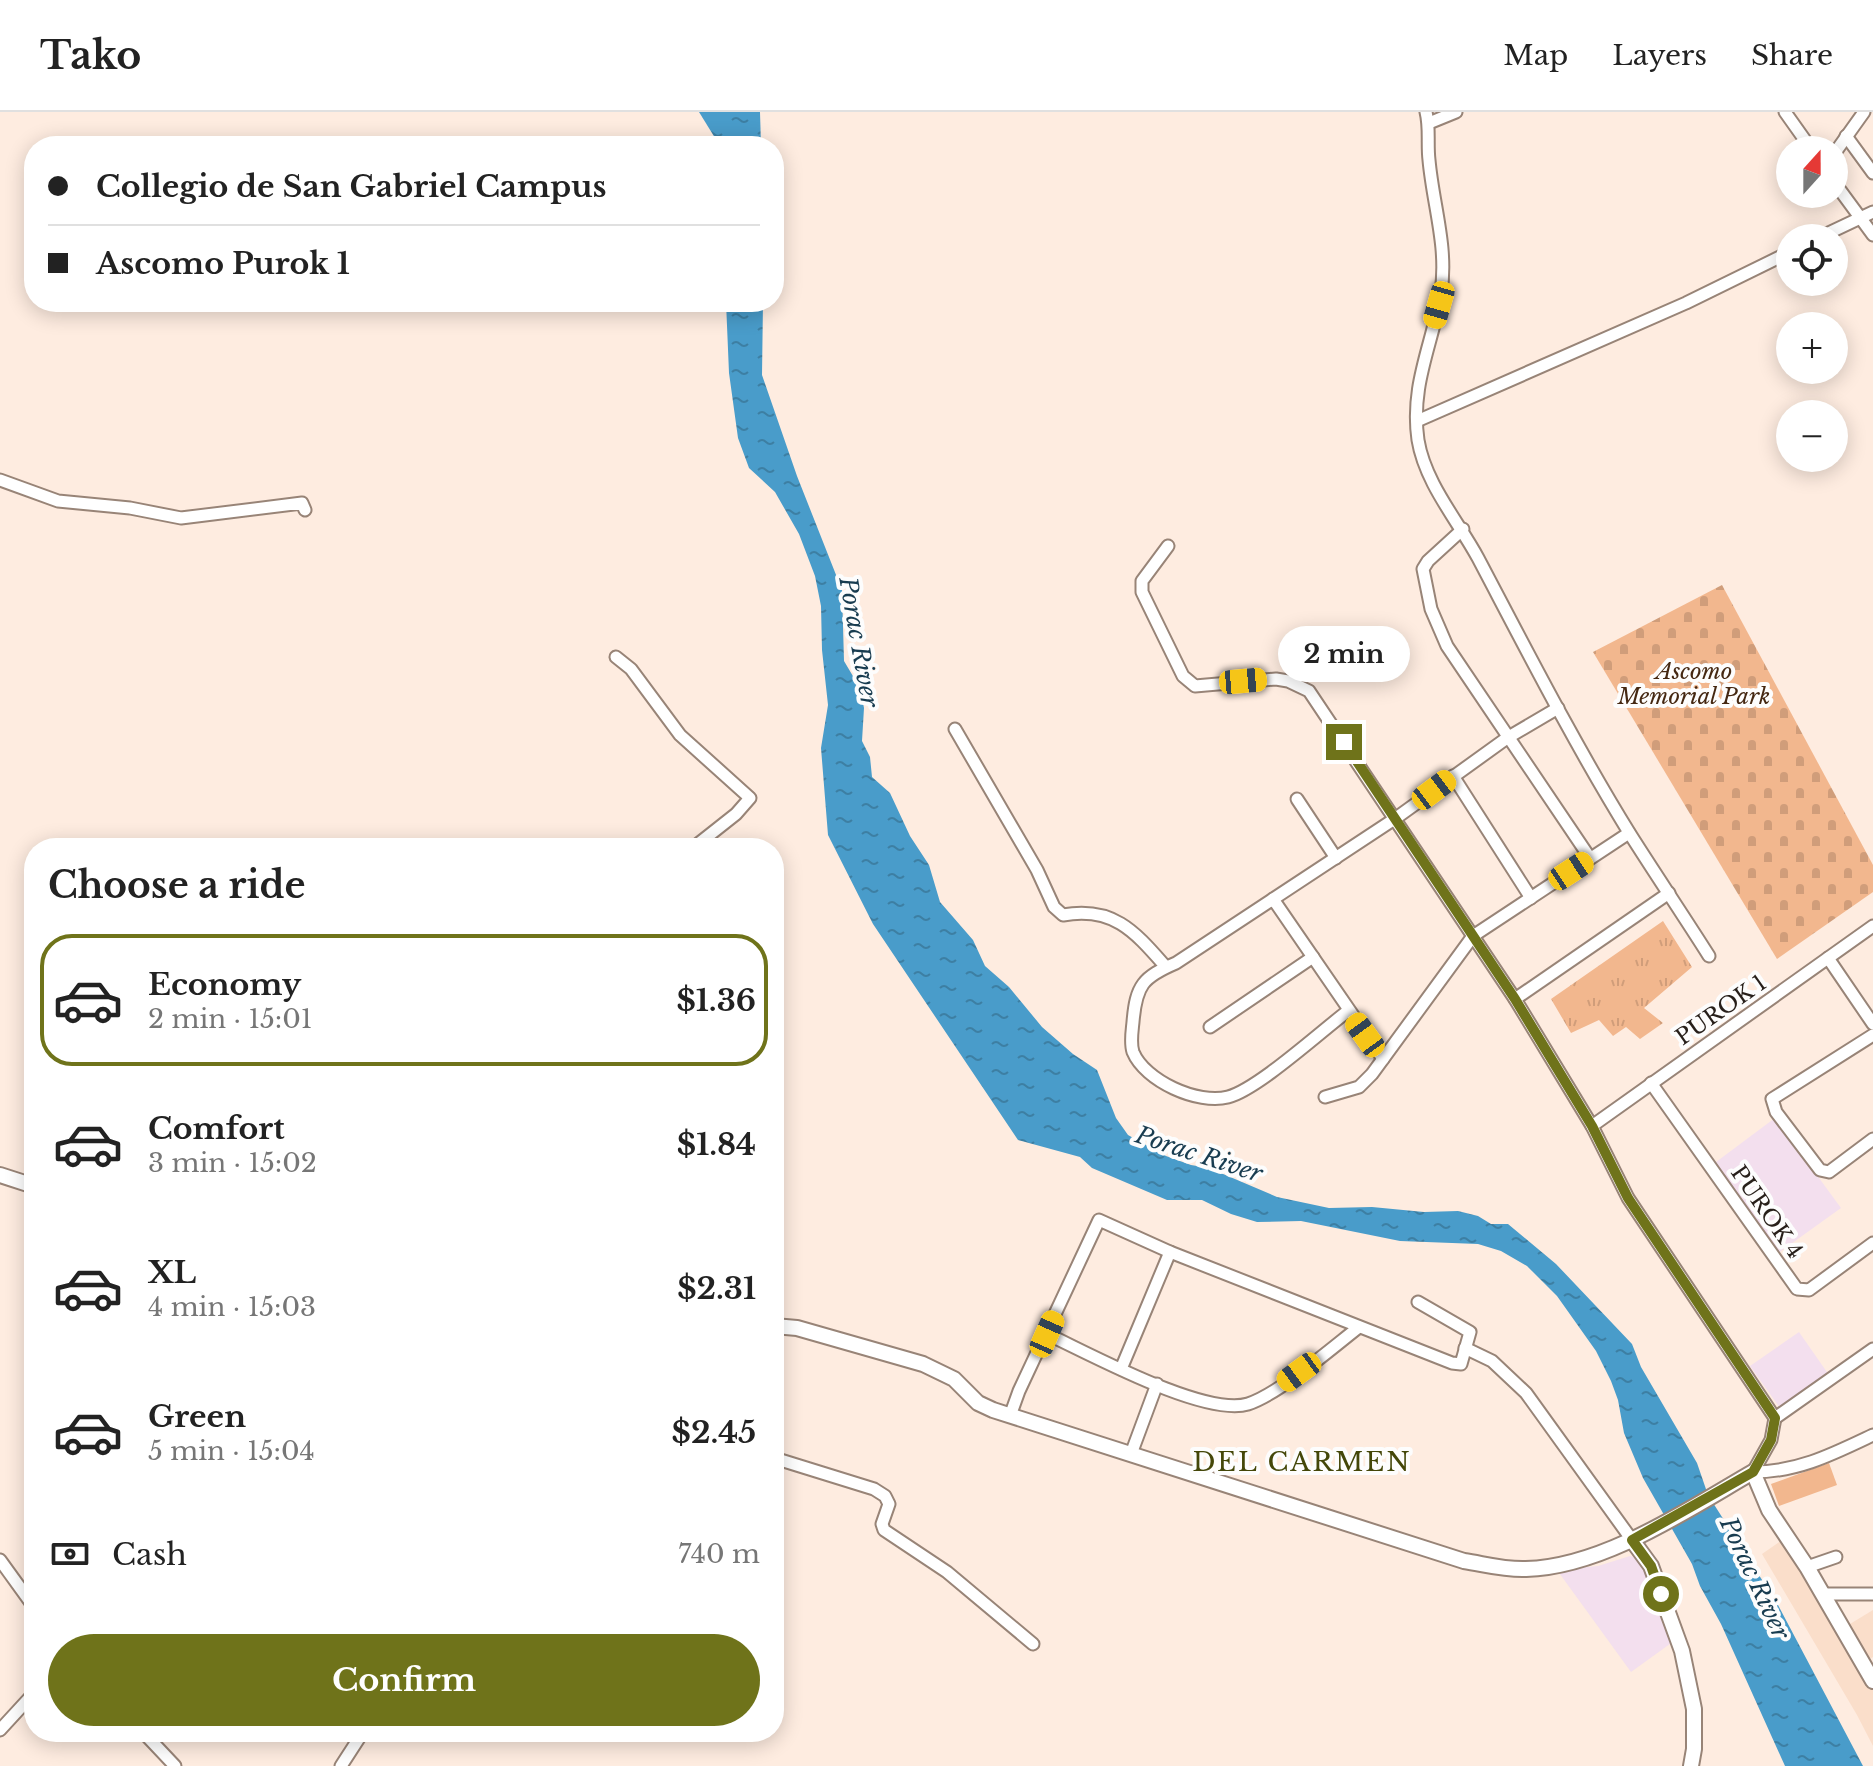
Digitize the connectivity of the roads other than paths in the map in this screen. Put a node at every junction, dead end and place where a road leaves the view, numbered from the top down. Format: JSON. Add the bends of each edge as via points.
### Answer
{"nodes":[{"id":1,"x":1456,"y":112,"type":"edge"},
{"id":2,"x":1785,"y":112,"type":"edge"},
{"id":3,"x":1864,"y":112,"type":"edge"},
{"id":4,"x":1428,"y":118,"type":"edge"},
{"id":5,"x":1802,"y":136,"type":"edge"},
{"id":6,"x":1846,"y":136,"type":"edge"},
{"id":7,"x":1848,"y":139,"type":"edge"},
{"id":8,"x":1873,"y":173,"type":"edge"},
{"id":9,"x":1848,"y":202,"type":"edge"},
{"id":10,"x":1873,"y":212,"type":"edge"},
{"id":11,"x":1859,"y":218,"type":"junction"},
{"id":12,"x":1847,"y":224,"type":"edge"},
{"id":13,"x":1873,"y":235,"type":"edge"},
{"id":14,"x":1776,"y":259,"type":"edge"},
{"id":15,"x":1417,"y":421,"type":"junction"},
{"id":16,"x":0,"y":480,"type":"edge"},
{"id":17,"x":305,"y":510,"type":"dead end"},
{"id":18,"x":1463,"y":529,"type":"junction"},
{"id":19,"x":1168,"y":546,"type":"dead end"},
{"id":20,"x":616,"y":657,"type":"dead end"},
{"id":21,"x":1558,"y":708,"type":"junction"},
{"id":22,"x":955,"y":729,"type":"dead end"},
{"id":23,"x":1507,"y":738,"type":"junction"},
{"id":24,"x":1453,"y":776,"type":"junction"},
{"id":25,"x":1297,"y":799,"type":"dead end"},
{"id":26,"x":1396,"y":818,"type":"junction"},
{"id":27,"x":1629,"y":833,"type":"junction"},
{"id":28,"x":706,"y":838,"type":"edge"},
{"id":29,"x":1336,"y":858,"type":"junction"},
{"id":30,"x":1590,"y":858,"type":"junction"},
{"id":31,"x":1669,"y":893,"type":"junction"},
{"id":32,"x":1531,"y":898,"type":"junction"},
{"id":33,"x":1273,"y":899,"type":"junction"},
{"id":34,"x":1873,"y":926,"type":"edge"},
{"id":35,"x":1473,"y":936,"type":"junction"},
{"id":36,"x":1709,"y":956,"type":"dead end"},
{"id":37,"x":1313,"y":957,"type":"junction"},
{"id":38,"x":1828,"y":958,"type":"junction"},
{"id":39,"x":1166,"y":967,"type":"junction"},
{"id":40,"x":1515,"y":999,"type":"junction"},
{"id":41,"x":1348,"y":1011,"type":"junction"},
{"id":42,"x":1873,"y":1024,"type":"edge"},
{"id":43,"x":1210,"y":1027,"type":"dead end"},
{"id":44,"x":1873,"y":1035,"type":"edge"},
{"id":45,"x":1383,"y":1059,"type":"junction"},
{"id":46,"x":1651,"y":1083,"type":"junction"},
{"id":47,"x":1325,"y":1097,"type":"dead end"},
{"id":48,"x":1592,"y":1126,"type":"junction"},
{"id":49,"x":1873,"y":1139,"type":"edge"},
{"id":50,"x":0,"y":1175,"type":"edge"},
{"id":51,"x":24,"y":1183,"type":"edge"},
{"id":52,"x":1873,"y":1243,"type":"edge"},
{"id":53,"x":1170,"y":1252,"type":"junction"},
{"id":54,"x":1418,"y":1302,"type":"dead end"},
{"id":55,"x":784,"y":1327,"type":"edge"},
{"id":56,"x":1359,"y":1327,"type":"junction"},
{"id":57,"x":1047,"y":1334,"type":"junction"},
{"id":58,"x":1465,"y":1348,"type":"junction"},
{"id":59,"x":1873,"y":1349,"type":"edge"},
{"id":60,"x":1121,"y":1369,"type":"junction"},
{"id":61,"x":1157,"y":1384,"type":"junction"},
{"id":62,"x":1010,"y":1416,"type":"junction"},
{"id":63,"x":1775,"y":1418,"type":"junction"},
{"id":64,"x":1873,"y":1435,"type":"edge"},
{"id":65,"x":1131,"y":1454,"type":"junction"},
{"id":66,"x":784,"y":1461,"type":"edge"},
{"id":67,"x":1753,"y":1472,"type":"junction"},
{"id":68,"x":1632,"y":1540,"type":"junction"},
{"id":69,"x":1836,"y":1557,"type":"dead end"},
{"id":70,"x":0,"y":1560,"type":"edge"},
{"id":71,"x":1807,"y":1567,"type":"junction"},
{"id":72,"x":24,"y":1593,"type":"edge"},
{"id":73,"x":1823,"y":1594,"type":"junction"},
{"id":74,"x":1873,"y":1594,"type":"edge"},
{"id":75,"x":1033,"y":1644,"type":"dead end"},
{"id":76,"x":1873,"y":1681,"type":"edge"},
{"id":77,"x":24,"y":1704,"type":"edge"},
{"id":78,"x":0,"y":1730,"type":"edge"},
{"id":79,"x":152,"y":1742,"type":"edge"},
{"id":80,"x":357,"y":1742,"type":"edge"},
{"id":81,"x":175,"y":1766,"type":"edge"},
{"id":82,"x":341,"y":1766,"type":"edge"},
{"id":83,"x":1691,"y":1766,"type":"edge"}],
"edges":[{"from":1,"to":4,"type":"street"},
{"from":2,"to":5,"type":"street"},
{"from":3,"to":6,"type":"street"},
{"from":4,"to":15,"type":"street","via":[[1443,266],[1439,305],[1420,370]]},
{"from":7,"to":8,"type":"street"},
{"from":9,"to":11,"type":"street"},
{"from":10,"to":11,"type":"street"},
{"from":11,"to":12,"type":"street"},
{"from":11,"to":13,"type":"street"},
{"from":14,"to":15,"type":"street"},
{"from":15,"to":18,"type":"street","via":[[1430,476]]},
{"from":16,"to":17,"type":"street","via":[[58,501],[181,518],[302,503]]},
{"from":18,"to":21,"type":"street"},
{"from":18,"to":23,"type":"street","via":[[1428,561],[1425,581],[1447,646]]},
{"from":19,"to":26,"type":"street","via":[[1142,581],[1142,592],[1188,682],[1195,686],[1276,679],[1309,691]]},
{"from":20,"to":28,"type":"street","via":[[680,735],[750,798]]},
{"from":21,"to":23,"type":"street"},
{"from":21,"to":27,"type":"street"},
{"from":22,"to":39,"type":"street","via":[[1054,907],[1063,915],[1116,919]]},
{"from":23,"to":24,"type":"street"},
{"from":23,"to":30,"type":"street"},
{"from":24,"to":26,"type":"street"},
{"from":24,"to":32,"type":"street"},
{"from":25,"to":29,"type":"street"},
{"from":26,"to":29,"type":"street"},
{"from":26,"to":35,"type":"street"},
{"from":27,"to":30,"type":"street"},
{"from":27,"to":31,"type":"street"},
{"from":29,"to":33,"type":"street"},
{"from":30,"to":32,"type":"street"},
{"from":31,"to":36,"type":"street"},
{"from":31,"to":40,"type":"street"},
{"from":32,"to":35,"type":"street"},
{"from":33,"to":37,"type":"street"},
{"from":33,"to":39,"type":"street"},
{"from":34,"to":38,"type":"street","name":"PUROK 1"},
{"from":35,"to":40,"type":"street"},
{"from":35,"to":45,"type":"street"},
{"from":37,"to":41,"type":"street"},
{"from":37,"to":43,"type":"street"},
{"from":38,"to":42,"type":"street"},
{"from":38,"to":46,"type":"street","name":"PUROK 1"},
{"from":39,"to":41,"type":"street","via":[[1142,982],[1137,992],[1131,1041],[1141,1063],[1168,1086],[1192,1097],[1213,1100],[1246,1090]]},
{"from":40,"to":48,"type":"street"},
{"from":41,"to":45,"type":"street"},
{"from":44,"to":49,"type":"street","via":[[1772,1099],[1820,1170],[1829,1172]]},
{"from":45,"to":47,"type":"street","via":[[1359,1087]]},
{"from":46,"to":48,"type":"street","name":"PUROK 1"},
{"from":46,"to":52,"type":"street","name":"PUROK 4","via":[[1797,1289],[1809,1290]]},
{"from":48,"to":63,"type":"street","via":[[1628,1198]]},
{"from":50,"to":51,"type":"street"},
{"from":53,"to":56,"type":"street"},
{"from":53,"to":57,"type":"street","via":[[1099,1220]]},
{"from":53,"to":60,"type":"street"},
{"from":54,"to":58,"type":"street","via":[[1470,1332]]},
{"from":55,"to":62,"type":"street","via":[[923,1364],[954,1379],[978,1403]]},
{"from":56,"to":58,"type":"street","via":[[1452,1363],[1461,1364]]},
{"from":56,"to":61,"type":"street","via":[[1282,1385],[1247,1404],[1221,1406]]},
{"from":57,"to":60,"type":"street"},
{"from":57,"to":62,"type":"street"},
{"from":58,"to":68,"type":"street","via":[[1492,1361],[1526,1393]]},
{"from":59,"to":63,"type":"street"},
{"from":60,"to":61,"type":"street"},
{"from":61,"to":65,"type":"street"},
{"from":62,"to":65,"type":"street"},
{"from":63,"to":67,"type":"street","via":[[1771,1440]]},
{"from":64,"to":67,"type":"street","via":[[1816,1462]]},
{"from":65,"to":68,"type":"street","via":[[1464,1561],[1524,1569],[1559,1566]]},
{"from":66,"to":75,"type":"street","via":[[885,1496],[889,1504],[884,1530],[947,1572]]},
{"from":67,"to":68,"type":"street"},
{"from":67,"to":71,"type":"street","via":[[1769,1510]]},
{"from":68,"to":83,"type":"street","via":[[1651,1566],[1682,1651],[1694,1709]]},
{"from":69,"to":71,"type":"street"},
{"from":70,"to":72,"type":"street"},
{"from":71,"to":73,"type":"street"},
{"from":73,"to":74,"type":"street"},
{"from":73,"to":76,"type":"street"},
{"from":77,"to":78,"type":"street"},
{"from":79,"to":81,"type":"street"},
{"from":80,"to":82,"type":"street"}]}
